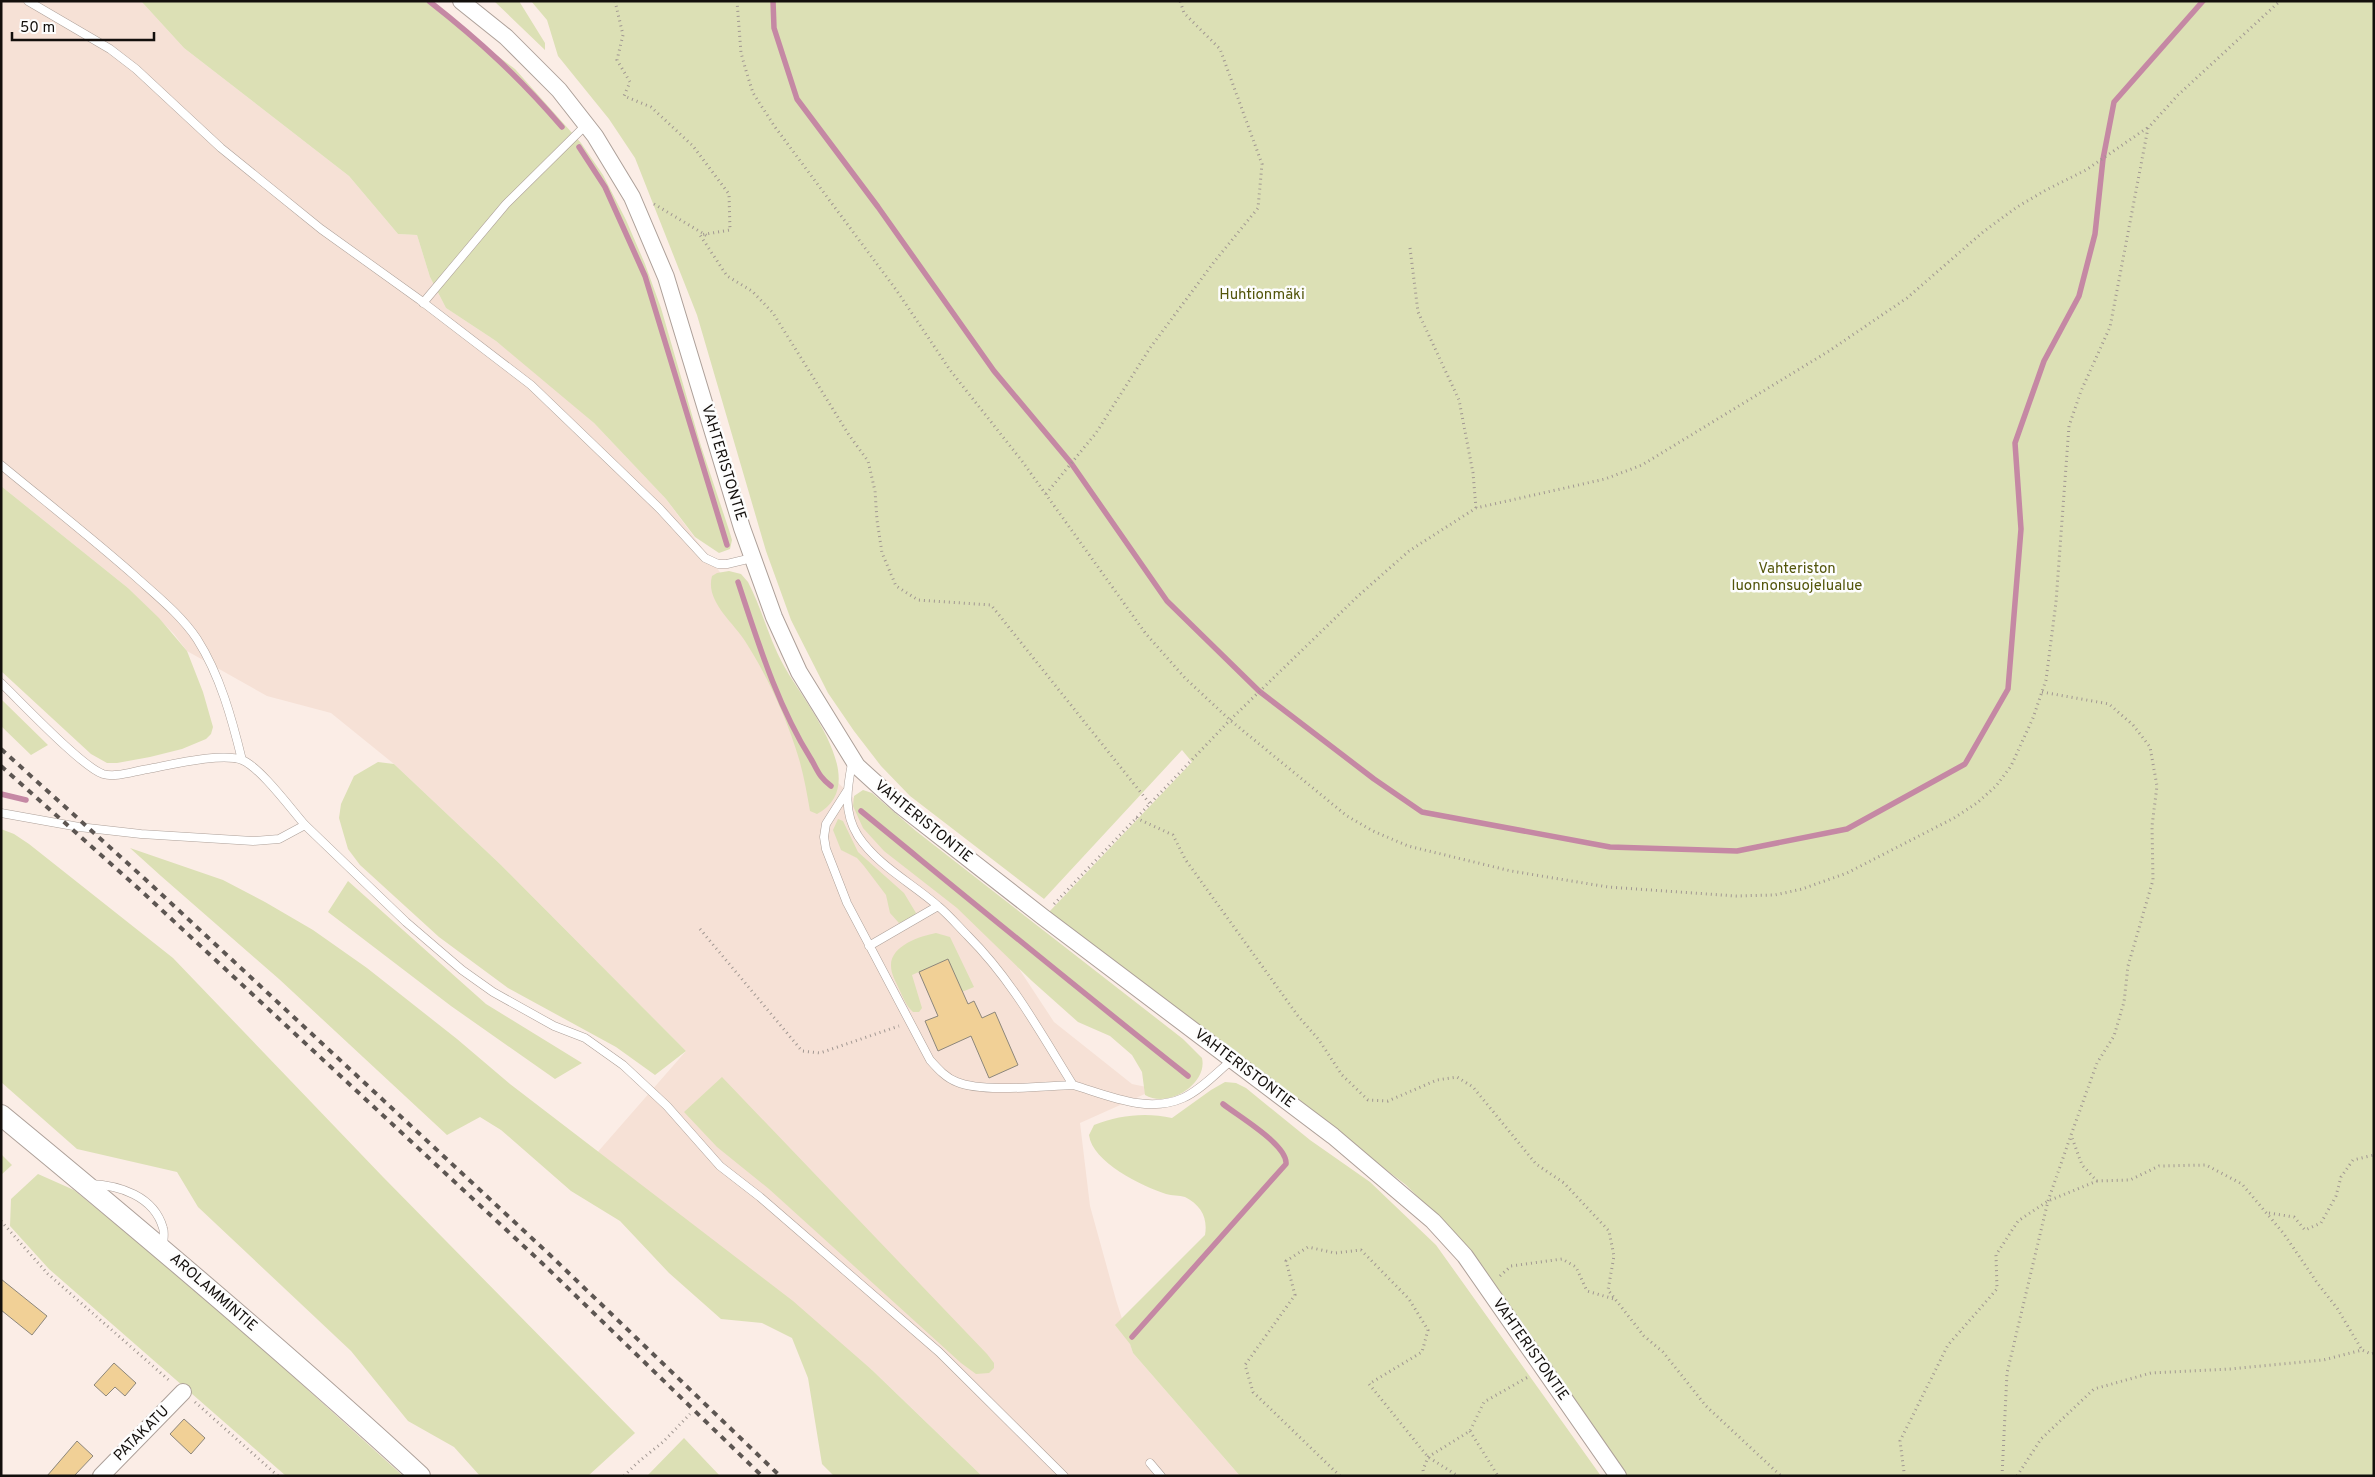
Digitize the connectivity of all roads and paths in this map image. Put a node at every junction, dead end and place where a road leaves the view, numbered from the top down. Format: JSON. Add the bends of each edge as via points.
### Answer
{"nodes":[{"id":1,"x":28,"y":1,"type":"edge"},
{"id":2,"x":461,"y":1,"type":"edge"},
{"id":3,"x":615,"y":1,"type":"edge"},
{"id":4,"x":737,"y":1,"type":"edge"},
{"id":5,"x":1180,"y":1,"type":"edge"},
{"id":6,"x":2280,"y":1,"type":"edge"},
{"id":7,"x":587,"y":124,"type":"junction"},
{"id":8,"x":2148,"y":128,"type":"junction"},
{"id":9,"x":626,"y":187,"type":"junction"},
{"id":10,"x":705,"y":234,"type":"junction"},
{"id":11,"x":709,"y":237,"type":"dead end"},
{"id":12,"x":1410,"y":248,"type":"dead end"},
{"id":13,"x":424,"y":303,"type":"junction"},
{"id":14,"x":1,"y":465,"type":"edge"},
{"id":15,"x":1046,"y":494,"type":"junction"},
{"id":16,"x":1476,"y":508,"type":"junction"},
{"id":17,"x":752,"y":558,"type":"junction"},
{"id":18,"x":1,"y":683,"type":"edge"},
{"id":19,"x":2042,"y":692,"type":"junction"},
{"id":20,"x":1230,"y":720,"type":"junction"},
{"id":21,"x":242,"y":760,"type":"junction"},
{"id":22,"x":853,"y":760,"type":"junction"},
{"id":23,"x":846,"y":791,"type":"junction"},
{"id":24,"x":1150,"y":804,"type":"junction"},
{"id":25,"x":1,"y":813,"type":"edge"},
{"id":26,"x":1136,"y":818,"type":"junction"},
{"id":27,"x":305,"y":825,"type":"junction"},
{"id":28,"x":938,"y":906,"type":"junction"},
{"id":29,"x":1042,"y":917,"type":"junction"},
{"id":30,"x":700,"y":929,"type":"dead end"},
{"id":31,"x":869,"y":946,"type":"junction"},
{"id":32,"x":909,"y":1023,"type":"junction"},
{"id":33,"x":1232,"y":1060,"type":"junction"},
{"id":34,"x":1072,"y":1085,"type":"junction"},
{"id":35,"x":1,"y":1115,"type":"edge"},
{"id":36,"x":2071,"y":1135,"type":"junction"},
{"id":37,"x":2374,"y":1155,"type":"edge"},
{"id":38,"x":2097,"y":1181,"type":"junction"},
{"id":39,"x":2048,"y":1201,"type":"junction"},
{"id":40,"x":2269,"y":1213,"type":"junction"},
{"id":41,"x":1,"y":1221,"type":"edge"},
{"id":42,"x":1487,"y":1288,"type":"junction"},
{"id":43,"x":1615,"y":1300,"type":"junction"},
{"id":44,"x":2362,"y":1350,"type":"junction"},
{"id":45,"x":2374,"y":1353,"type":"edge"},
{"id":46,"x":1544,"y":1368,"type":"junction"},
{"id":47,"x":183,"y":1392,"type":"junction"},
{"id":48,"x":690,"y":1414,"type":"dead end"},
{"id":49,"x":1470,"y":1431,"type":"junction"},
{"id":50,"x":1428,"y":1457,"type":"junction"},
{"id":51,"x":1150,"y":1463,"type":"dead end"},
{"id":52,"x":101,"y":1476,"type":"edge"},
{"id":53,"x":278,"y":1476,"type":"edge"},
{"id":54,"x":420,"y":1476,"type":"edge"},
{"id":55,"x":624,"y":1476,"type":"edge"},
{"id":56,"x":1064,"y":1476,"type":"edge"},
{"id":57,"x":1161,"y":1476,"type":"edge"},
{"id":58,"x":1340,"y":1476,"type":"edge"},
{"id":59,"x":1424,"y":1476,"type":"edge"},
{"id":60,"x":1458,"y":1476,"type":"edge"},
{"id":61,"x":1498,"y":1476,"type":"edge"},
{"id":62,"x":1618,"y":1476,"type":"edge"},
{"id":63,"x":1781,"y":1476,"type":"edge"},
{"id":64,"x":1903,"y":1476,"type":"edge"},
{"id":65,"x":2002,"y":1476,"type":"edge"},
{"id":66,"x":2017,"y":1476,"type":"edge"}],
"edges":[{"from":1,"to":13,"type":"lane","via":[[110,49],[221,148],[321,229]]},
{"from":2,"to":7,"type":"street","name":"VAHTERISTONTIE","via":[[533,62]]},
{"from":3,"to":10,"type":"path","via":[[623,35],[617,60],[630,82],[624,96],[652,108],[693,146],[729,194],[730,230]]},
{"from":4,"to":15,"type":"path","via":[[741,53],[753,93],[802,165],[897,291],[950,370]]},
{"from":5,"to":15,"type":"path","via":[[1184,13],[1220,49],[1262,164],[1258,208],[1150,348],[1096,433]]},
{"from":6,"to":8,"type":"path","via":[[2178,95]]},
{"from":7,"to":9,"type":"street","name":"VAHTERISTONTIE"},
{"from":7,"to":13,"type":"lane","via":[[506,204]]},
{"from":8,"to":16,"type":"path","via":[[2086,170],[2017,207],[1907,298],[1829,351],[1642,465],[1605,479]]},
{"from":8,"to":19,"type":"path","via":[[2110,327],[2080,391],[2069,426],[2051,653]]},
{"from":9,"to":10,"type":"path"},
{"from":9,"to":17,"type":"street","name":"VAHTERISTONTIE","via":[[666,277]]},
{"from":10,"to":11,"type":"path"},
{"from":10,"to":24,"type":"path","via":[[700,235],[727,276],[752,291],[773,313],[868,461],[882,554],[896,586],[918,600],[991,605]]},
{"from":12,"to":16,"type":"path","via":[[1418,312],[1459,400]]},
{"from":13,"to":17,"type":"lane","via":[[531,385],[660,509],[705,558],[727,564]]},
{"from":14,"to":21,"type":"lane","via":[[103,547],[189,628],[217,678]]},
{"from":15,"to":20,"type":"path","via":[[1146,634],[1185,678]]},
{"from":16,"to":20,"type":"path","via":[[1409,551]]},
{"from":17,"to":22,"type":"street","name":"VAHTERISTONTIE","via":[[788,652]]},
{"from":18,"to":21,"type":"lane","via":[[83,762],[102,774],[123,774],[203,759]]},
{"from":19,"to":20,"type":"path","via":[[2011,766],[1977,803],[1904,845],[1846,873],[1775,895],[1736,896],[1608,887],[1511,871],[1408,846],[1347,816]]},
{"from":19,"to":36,"type":"path","via":[[2109,704],[2133,725],[2150,747],[2157,786],[2152,826],[2153,880],[2128,966],[2124,1002],[2114,1036],[2097,1063]]},
{"from":20,"to":24,"type":"path"},
{"from":21,"to":27,"type":"lane","via":[[263,778]]},
{"from":22,"to":23,"type":"lane"},
{"from":22,"to":29,"type":"street","name":"VAHTERISTONTIE","via":[[876,785]]},
{"from":23,"to":28,"type":"lane","via":[[849,815],[865,844],[889,868]]},
{"from":23,"to":31,"type":"lane","via":[[829,817],[824,837],[840,889]]},
{"from":24,"to":26,"type":"path"},
{"from":25,"to":27,"type":"lane","via":[[141,834],[253,841],[279,839]]},
{"from":26,"to":29,"type":"path"},
{"from":26,"to":43,"type":"path","via":[[1173,835],[1185,859],[1342,1076],[1368,1100],[1388,1101],[1437,1080],[1457,1077],[1473,1087],[1536,1164],[1564,1183],[1609,1231],[1614,1256],[1608,1290]]},
{"from":27,"to":56,"type":"lane","via":[[378,897],[462,970],[493,992],[554,1026],[585,1038],[623,1065],[666,1106],[720,1166],[939,1352]]},
{"from":28,"to":31,"type":"lane"},
{"from":28,"to":34,"type":"lane","via":[[992,960],[1012,986]]},
{"from":29,"to":33,"type":"street","name":"VAHTERISTONTIE"},
{"from":30,"to":32,"type":"path","via":[[802,1051],[820,1053]]},
{"from":31,"to":32,"type":"lane"},
{"from":32,"to":34,"type":"lane","via":[[930,1060],[956,1082],[977,1087]]},
{"from":33,"to":34,"type":"lane","via":[[1183,1098],[1157,1105]]},
{"from":33,"to":42,"type":"street","name":"VAHTERISTONTIE","via":[[1334,1136],[1417,1206],[1449,1237]]},
{"from":35,"to":54,"type":"street","name":"AROLAMMINTIE","via":[[163,1249]]},
{"from":36,"to":38,"type":"path","via":[[2082,1165]]},
{"from":36,"to":39,"type":"path"},
{"from":37,"to":40,"type":"path","via":[[2353,1160],[2341,1177],[2336,1196],[2320,1223],[2304,1230],[2294,1217]]},
{"from":38,"to":39,"type":"path"},
{"from":38,"to":40,"type":"path","via":[[2130,1180],[2159,1166],[2206,1165],[2242,1184]]},
{"from":39,"to":64,"type":"path","via":[[2018,1221],[1996,1254],[1997,1290],[1948,1345],[1900,1441]]},
{"from":39,"to":65,"type":"path","via":[[2007,1373]]},
{"from":40,"to":44,"type":"path","via":[[2337,1308]]},
{"from":41,"to":47,"type":"path","via":[[48,1274]]},
{"from":42,"to":43,"type":"path","via":[[1511,1266],[1562,1260],[1576,1267],[1587,1291]]},
{"from":42,"to":46,"type":"street","name":"VAHTERISTONTIE"},
{"from":43,"to":63,"type":"path","via":[[1644,1336],[1681,1373],[1706,1406]]},
{"from":44,"to":45,"type":"path"},
{"from":44,"to":66,"type":"path","via":[[2323,1360],[2151,1373],[2094,1389],[2041,1439]]},
{"from":46,"to":49,"type":"path","via":[[1484,1402]]},
{"from":46,"to":62,"type":"street","name":"VAHTERISTONTIE"},
{"from":47,"to":52,"type":"street","name":"PATAKATU"},
{"from":47,"to":53,"type":"path"},
{"from":48,"to":55,"type":"path"},
{"from":49,"to":50,"type":"path"},
{"from":49,"to":61,"type":"path"},
{"from":50,"to":58,"type":"path","via":[[1368,1384],[1422,1352],[1428,1330],[1408,1299],[1361,1250],[1335,1253],[1308,1247],[1286,1261],[1295,1295],[1245,1366],[1253,1392]]},
{"from":50,"to":59,"type":"path"},
{"from":50,"to":60,"type":"path"},
{"from":51,"to":57,"type":"lane"}]}
